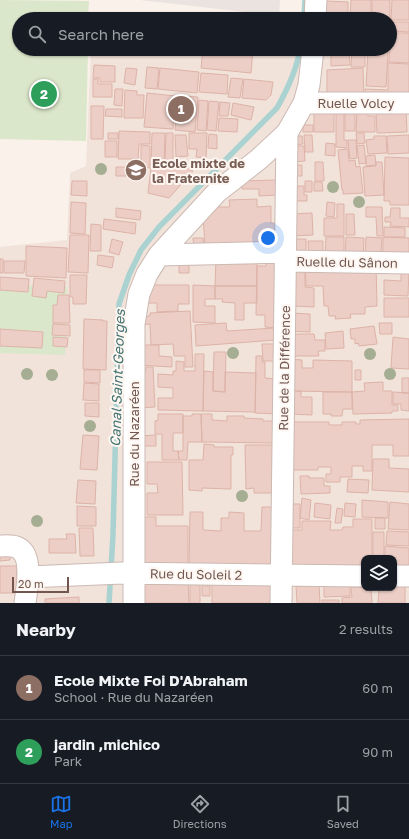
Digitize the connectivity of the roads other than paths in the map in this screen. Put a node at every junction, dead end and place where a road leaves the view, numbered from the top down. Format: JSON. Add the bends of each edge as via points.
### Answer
{"nodes":[{"id":1,"x":316,"y":0,"type":"edge"},
{"id":2,"x":315,"y":12,"type":"edge"},
{"id":3,"x":312,"y":56,"type":"edge"},
{"id":4,"x":304,"y":103,"type":"junction"},
{"id":5,"x":409,"y":103,"type":"edge"},
{"id":6,"x":282,"y":129,"type":"junction"},
{"id":7,"x":159,"y":255,"type":"junction"},
{"id":8,"x":286,"y":257,"type":"junction"},
{"id":9,"x":409,"y":263,"type":"edge"},
{"id":10,"x":0,"y":546,"type":"edge"},
{"id":11,"x":128,"y":573,"type":"junction"},
{"id":12,"x":282,"y":576,"type":"junction"},
{"id":13,"x":361,"y":576,"type":"edge"},
{"id":14,"x":397,"y":576,"type":"edge"},
{"id":15,"x":409,"y":576,"type":"edge"},
{"id":16,"x":28,"y":577,"type":"junction"},
{"id":17,"x":26,"y":603,"type":"edge"},
{"id":18,"x":134,"y":603,"type":"edge"},
{"id":19,"x":281,"y":603,"type":"edge"}],
"edges":[{"from":1,"to":2,"type":"street"},
{"from":3,"to":4,"type":"street"},
{"from":4,"to":5,"type":"street","name":"Ruelle Volcy"},
{"from":4,"to":6,"type":"street"},
{"from":6,"to":7,"type":"street","name":"Rue du Nazaréen","via":[[259,158],[215,189]]},
{"from":6,"to":8,"type":"street","name":"Rue de la Différence"},
{"from":7,"to":8,"type":"street","name":"Ruelle du Sânon"},
{"from":7,"to":11,"type":"street","name":"Rue du Nazaréen","via":[[147,274],[134,324]]},
{"from":8,"to":9,"type":"street","name":"Ruelle du Sânon"},
{"from":8,"to":12,"type":"street","name":"Rue de la Différence"},
{"from":10,"to":16,"type":"street","via":[[16,546],[22,550],[26,556]]},
{"from":11,"to":12,"type":"street","name":"Rue du Soleil 2"},
{"from":11,"to":16,"type":"street","name":"Rue du Soleil 2"},
{"from":11,"to":18,"type":"street","name":"Rue du Nazaréen"},
{"from":12,"to":13,"type":"street","name":"Rue du Soleil 2"},
{"from":12,"to":19,"type":"street","name":"Rue de la Différence"},
{"from":14,"to":15,"type":"street"},
{"from":16,"to":17,"type":"street"}]}
